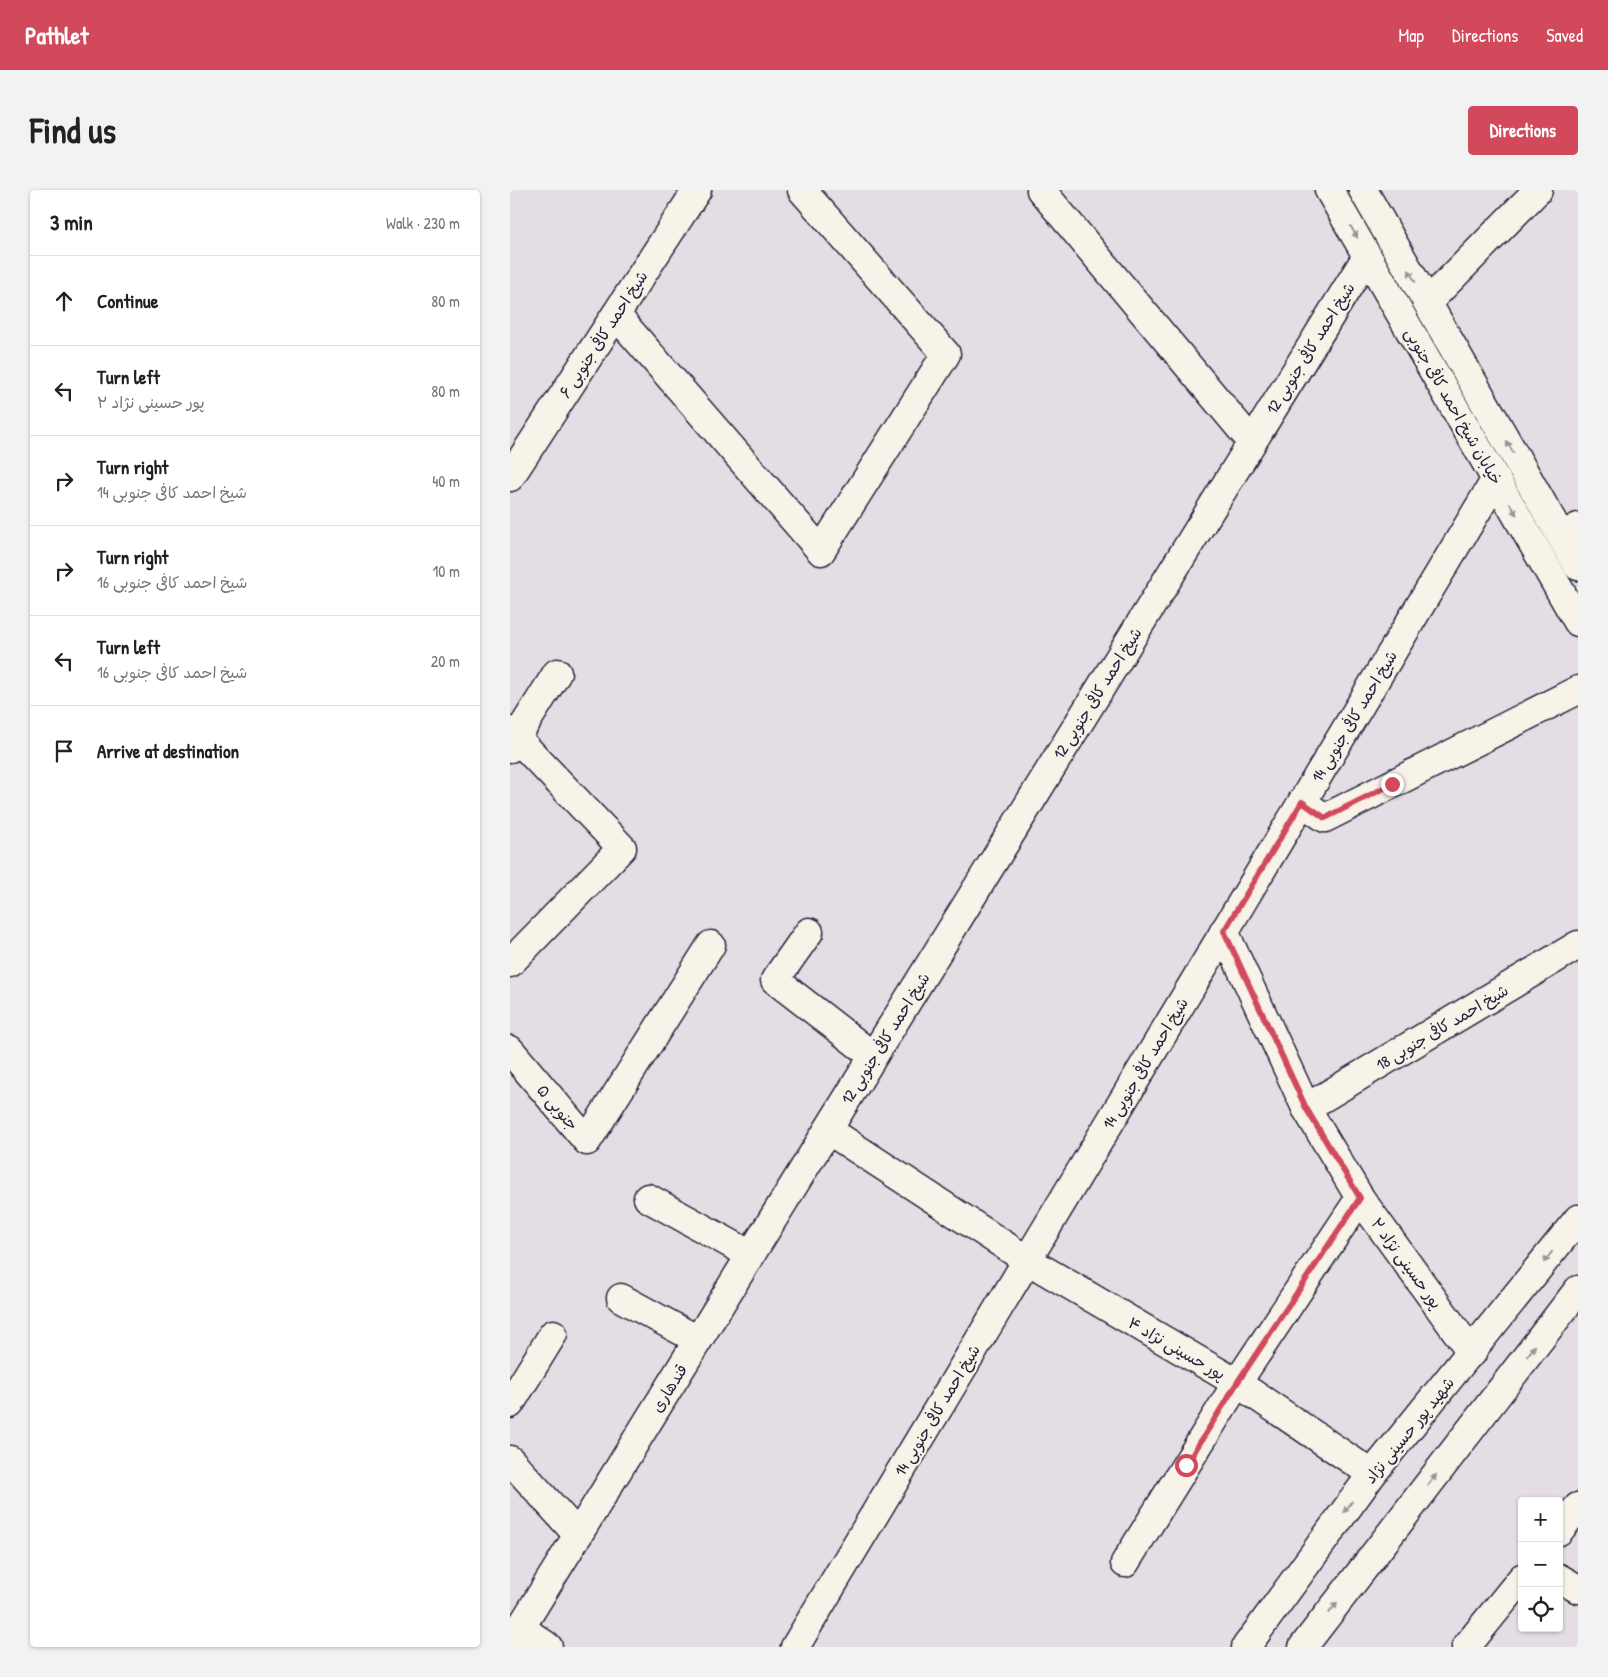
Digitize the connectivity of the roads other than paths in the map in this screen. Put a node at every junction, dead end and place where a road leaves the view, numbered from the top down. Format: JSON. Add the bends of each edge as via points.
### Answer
{"nodes":[{"id":1,"x":697,"y":190,"type":"edge"},
{"id":2,"x":802,"y":190,"type":"edge"},
{"id":3,"x":1041,"y":190,"type":"edge"},
{"id":4,"x":1329,"y":190,"type":"edge"},
{"id":5,"x":1363,"y":190,"type":"edge"},
{"id":6,"x":1538,"y":190,"type":"edge"},
{"id":7,"x":1367,"y":256,"type":"junction"},
{"id":8,"x":1428,"y":302,"type":"junction"},
{"id":9,"x":616,"y":315,"type":"junction"},
{"id":10,"x":1252,"y":442,"type":"junction"},
{"id":11,"x":515,"y":460,"type":"edge"},
{"id":12,"x":1496,"y":479,"type":"junction"},
{"id":13,"x":1570,"y":531,"type":"edge"},
{"id":14,"x":1578,"y":566,"type":"edge"},
{"id":15,"x":1578,"y":622,"type":"edge"},
{"id":16,"x":557,"y":673,"type":"dead end"},
{"id":17,"x":1578,"y":690,"type":"edge"},
{"id":18,"x":512,"y":739,"type":"edge"},
{"id":19,"x":1302,"y":802,"type":"junction"},
{"id":20,"x":1224,"y":931,"type":"junction"},
{"id":21,"x":809,"y":932,"type":"dead end"},
{"id":22,"x":711,"y":945,"type":"dead end"},
{"id":23,"x":1578,"y":945,"type":"edge"},
{"id":24,"x":510,"y":963,"type":"edge"},
{"id":25,"x":510,"y":1050,"type":"edge"},
{"id":26,"x":873,"y":1056,"type":"junction"},
{"id":27,"x":1306,"y":1108,"type":"junction"},
{"id":28,"x":828,"y":1130,"type":"junction"},
{"id":29,"x":648,"y":1198,"type":"dead end"},
{"id":30,"x":1360,"y":1198,"type":"junction"},
{"id":31,"x":1578,"y":1219,"type":"edge"},
{"id":32,"x":751,"y":1256,"type":"junction"},
{"id":33,"x":1027,"y":1260,"type":"junction"},
{"id":34,"x":1578,"y":1290,"type":"edge"},
{"id":35,"x":621,"y":1298,"type":"dead end"},
{"id":36,"x":553,"y":1334,"type":"dead end"},
{"id":37,"x":698,"y":1340,"type":"junction"},
{"id":38,"x":1472,"y":1353,"type":"junction"},
{"id":39,"x":1237,"y":1383,"type":"junction"},
{"id":40,"x":510,"y":1404,"type":"edge"},
{"id":41,"x":510,"y":1460,"type":"edge"},
{"id":42,"x":1372,"y":1474,"type":"junction"},
{"id":43,"x":1578,"y":1507,"type":"edge"},
{"id":44,"x":1563,"y":1526,"type":"edge"},
{"id":45,"x":578,"y":1535,"type":"junction"},
{"id":46,"x":1125,"y":1563,"type":"dead end"},
{"id":47,"x":1563,"y":1580,"type":"edge"},
{"id":48,"x":1518,"y":1583,"type":"edge"},
{"id":49,"x":1578,"y":1589,"type":"edge"},
{"id":50,"x":515,"y":1637,"type":"edge"},
{"id":51,"x":548,"y":1647,"type":"edge"},
{"id":52,"x":795,"y":1647,"type":"edge"},
{"id":53,"x":1246,"y":1647,"type":"edge"},
{"id":54,"x":1303,"y":1647,"type":"edge"},
{"id":55,"x":1466,"y":1647,"type":"edge"}],
"edges":[{"from":1,"to":9,"type":"street","name":"شیخ احمد کافی جنوبی ۶"},
{"from":2,"to":9,"type":"street","via":[[946,354],[820,551]]},
{"from":3,"to":10,"type":"street"},
{"from":4,"to":7,"type":"street","name":"خیابان شیخ احمد کافی جنوبی","one_way":true},
{"from":8,"to":5,"type":"street","name":"خیابان شیخ احمد کافی جنوبی","one_way":true},
{"from":6,"to":8,"type":"street"},
{"from":7,"to":10,"type":"street","name":"شیخ احمد کافی جنوبی 12"},
{"from":7,"to":12,"type":"street","name":"خیابان شیخ احمد کافی جنوبی"},
{"from":13,"to":8,"type":"street","name":"خیابان شیخ احمد کافی جنوبی","one_way":true},
{"from":9,"to":11,"type":"street","name":"شیخ احمد کافی جنوبی ۶"},
{"from":10,"to":26,"type":"street","name":"شیخ احمد کافی جنوبی 12"},
{"from":12,"to":15,"type":"street","name":"خیابان شیخ احمد کافی جنوبی","one_way":true},
{"from":12,"to":19,"type":"street","name":"شیخ احمد کافی جنوبی 14"},
{"from":13,"to":14,"type":"street","name":"خیابان شیخ احمد کافی جنوبی"},
{"from":16,"to":18,"type":"street"},
{"from":17,"to":19,"type":"street","via":[[1325,818]]},
{"from":18,"to":24,"type":"street","via":[[622,848]]},
{"from":19,"to":20,"type":"street","name":"شیخ احمد کافی جنوبی 14"},
{"from":20,"to":27,"type":"street","name":"پور حسینی نژاد ۲"},
{"from":20,"to":33,"type":"street","name":"شیخ احمد کافی جنوبی 14"},
{"from":21,"to":26,"type":"street","via":[[775,980]]},
{"from":22,"to":25,"type":"street","name":"جنوبی ۵","via":[[587,1141]]},
{"from":23,"to":27,"type":"street","name":"شیخ احمد کافی جنوبی 18"},
{"from":26,"to":28,"type":"street","name":"شیخ احمد کافی جنوبی 12"},
{"from":27,"to":30,"type":"street","name":"پور حسینی نژاد ۲"},
{"from":28,"to":32,"type":"street","name":"قندهاری"},
{"from":28,"to":33,"type":"street","name":"پور حسینی نژاد ۴"},
{"from":29,"to":32,"type":"street"},
{"from":30,"to":38,"type":"street","name":"پور حسینی نژاد ۲"},
{"from":30,"to":39,"type":"street"},
{"from":31,"to":38,"type":"street","name":"شهید پور حسینی نژاد","one_way":true},
{"from":32,"to":37,"type":"street","name":"قندهاری"},
{"from":33,"to":39,"type":"street","name":"پور حسینی نژاد ۴"},
{"from":33,"to":52,"type":"street","name":"شیخ احمد کافی جنوبی 14"},
{"from":54,"to":34,"type":"street","one_way":true},
{"from":35,"to":37,"type":"street"},
{"from":36,"to":40,"type":"street"},
{"from":37,"to":45,"type":"street","name":"قندهاری"},
{"from":38,"to":42,"type":"street","name":"شهید پور حسینی نژاد"},
{"from":39,"to":42,"type":"street","name":"پور حسینی نژاد ۴"},
{"from":39,"to":46,"type":"street"},
{"from":41,"to":45,"type":"street"},
{"from":42,"to":53,"type":"street","name":"شهید پور حسینی نژاد","one_way":true},
{"from":43,"to":44,"type":"street"},
{"from":45,"to":50,"type":"street","name":"قندهاری"},
{"from":47,"to":49,"type":"street"},
{"from":48,"to":55,"type":"street"},
{"from":50,"to":51,"type":"street"}]}
